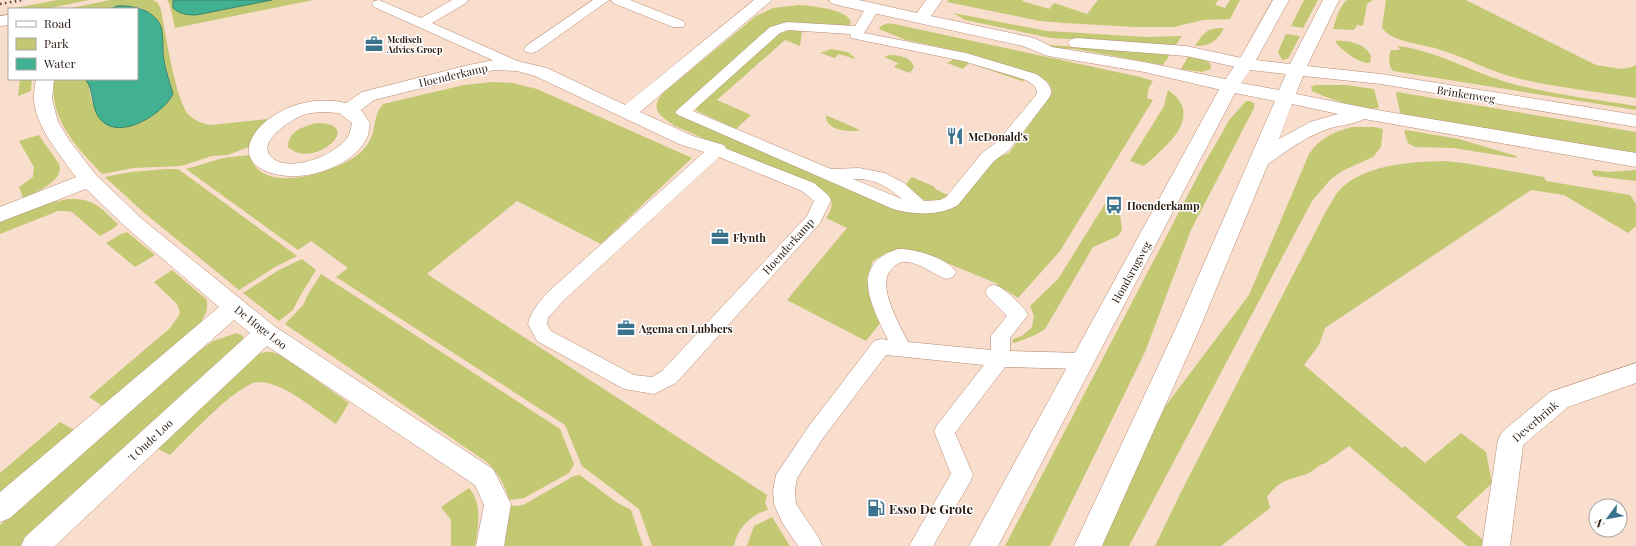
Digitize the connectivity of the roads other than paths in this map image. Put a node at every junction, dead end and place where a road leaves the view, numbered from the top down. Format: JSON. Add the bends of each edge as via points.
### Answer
{"nodes":[{"id":1,"x":461,"y":0,"type":"edge"},
{"id":2,"x":602,"y":0,"type":"edge"},
{"id":3,"x":618,"y":0,"type":"edge"},
{"id":4,"x":764,"y":0,"type":"edge"},
{"id":5,"x":837,"y":0,"type":"edge"},
{"id":6,"x":934,"y":0,"type":"edge"},
{"id":7,"x":1281,"y":0,"type":"edge"},
{"id":8,"x":1331,"y":0,"type":"edge"},
{"id":9,"x":379,"y":4,"type":"dead end"},
{"id":10,"x":872,"y":8,"type":"junction"},
{"id":11,"x":921,"y":19,"type":"junction"},
{"id":12,"x":422,"y":23,"type":"junction"},
{"id":13,"x":678,"y":24,"type":"dead end"},
{"id":14,"x":859,"y":30,"type":"junction"},
{"id":15,"x":1028,"y":42,"type":"junction"},
{"id":16,"x":531,"y":49,"type":"dead end"},
{"id":17,"x":1245,"y":64,"type":"junction"},
{"id":18,"x":517,"y":66,"type":"junction"},
{"id":19,"x":1296,"y":70,"type":"junction"},
{"id":20,"x":45,"y":80,"type":"edge"},
{"id":21,"x":1230,"y":86,"type":"junction"},
{"id":22,"x":1286,"y":97,"type":"junction"},
{"id":23,"x":348,"y":111,"type":"junction"},
{"id":24,"x":627,"y":113,"type":"junction"},
{"id":25,"x":1368,"y":114,"type":"junction"},
{"id":26,"x":1636,"y":122,"type":"edge"},
{"id":27,"x":717,"y":150,"type":"junction"},
{"id":28,"x":1260,"y":160,"type":"junction"},
{"id":29,"x":1636,"y":160,"type":"edge"},
{"id":30,"x":89,"y":180,"type":"junction"},
{"id":31,"x":0,"y":215,"type":"edge"},
{"id":32,"x":947,"y":272,"type":"dead end"},
{"id":33,"x":994,"y":292,"type":"dead end"},
{"id":34,"x":235,"y":306,"type":"junction"},
{"id":35,"x":266,"y":333,"type":"junction"},
{"id":36,"x":902,"y":349,"type":"junction"},
{"id":37,"x":1000,"y":359,"type":"junction"},
{"id":38,"x":1082,"y":361,"type":"junction"},
{"id":39,"x":1636,"y":373,"type":"edge"},
{"id":40,"x":0,"y":509,"type":"edge"},
{"id":41,"x":34,"y":546,"type":"edge"},
{"id":42,"x":490,"y":546,"type":"edge"},
{"id":43,"x":810,"y":546,"type":"edge"},
{"id":44,"x":920,"y":546,"type":"edge"},
{"id":45,"x":983,"y":546,"type":"edge"},
{"id":46,"x":1088,"y":546,"type":"edge"},
{"id":47,"x":1496,"y":546,"type":"edge"}],
"edges":[{"from":1,"to":12,"type":"lane"},
{"from":2,"to":16,"type":"lane"},
{"from":3,"to":13,"type":"lane"},
{"from":4,"to":24,"type":"street"},
{"from":5,"to":10,"type":"street"},
{"from":6,"to":11,"type":"street"},
{"from":7,"to":17,"type":"street","name":"Hondsrugweg"},
{"from":8,"to":19,"type":"street"},
{"from":9,"to":12,"type":"lane"},
{"from":10,"to":11,"type":"street"},
{"from":10,"to":14,"type":"lane"},
{"from":11,"to":15,"type":"street"},
{"from":12,"to":18,"type":"lane"},
{"from":14,"to":14,"type":"lane","via":[[856,35],[966,57],[1024,75],[1038,81],[1044,89],[1044,95],[1003,146],[988,158],[952,201],[944,206],[919,206],[901,188],[884,178],[858,172],[830,175],[683,112],[775,30],[787,26]]},
{"from":15,"to":17,"type":"street","via":[[1050,40],[1186,51]]},
{"from":15,"to":21,"type":"street","via":[[1048,51]]},
{"from":17,"to":19,"type":"street"},
{"from":17,"to":21,"type":"street","name":"Hondsrugweg"},
{"from":18,"to":23,"type":"street","name":"Hoenderkamp","via":[[494,65],[469,70],[368,96]]},
{"from":18,"to":24,"type":"street","name":"Hoenderkamp","via":[[541,72]]},
{"from":19,"to":22,"type":"street"},
{"from":19,"to":26,"type":"street","name":"Brinkenweg","via":[[1381,79]]},
{"from":20,"to":30,"type":"street","name":"De Hoge Loo","via":[[43,99],[49,122]]},
{"from":21,"to":22,"type":"street"},
{"from":21,"to":38,"type":"street","name":"Hondsrugweg"},
{"from":22,"to":25,"type":"street"},
{"from":22,"to":28,"type":"street"},
{"from":23,"to":23,"type":"street","via":[[340,107],[324,106],[292,113],[270,126],[261,137],[257,148],[259,156],[268,164],[283,169],[300,169],[337,156],[358,138],[361,123],[356,115]]},
{"from":24,"to":27,"type":"street","name":"Hoenderkamp","via":[[686,140]]},
{"from":25,"to":28,"type":"street","via":[[1336,119],[1314,126]]},
{"from":25,"to":29,"type":"street"},
{"from":27,"to":27,"type":"lane","name":"Hoenderkamp","via":[[556,296],[539,315],[537,324],[544,336],[631,383],[654,386],[669,377],[814,219],[823,200],[808,188]]},
{"from":28,"to":46,"type":"street","via":[[1187,330]]},
{"from":30,"to":31,"type":"street"},
{"from":30,"to":34,"type":"street","name":"De Hoge Loo","via":[[135,224]]},
{"from":32,"to":36,"type":"lane","via":[[914,256],[902,254],[888,260],[879,270],[876,282]]},
{"from":33,"to":37,"type":"lane","via":[[1019,315],[1001,336]]},
{"from":34,"to":35,"type":"street","name":"De Hoge Loo"},
{"from":34,"to":40,"type":"street"},
{"from":35,"to":41,"type":"street","name":"'t Oude Loo"},
{"from":35,"to":42,"type":"street","name":"De Hoge Loo","via":[[484,478],[498,504]]},
{"from":36,"to":37,"type":"lane"},
{"from":36,"to":43,"type":"lane","via":[[881,347],[816,432],[787,475],[785,504]]},
{"from":37,"to":38,"type":"lane"},
{"from":37,"to":44,"type":"lane","via":[[944,431],[962,475]]},
{"from":38,"to":45,"type":"street","name":"Hondsrugweg"},
{"from":39,"to":47,"type":"street","name":"Deverbrink","via":[[1559,399],[1511,440]]}]}
